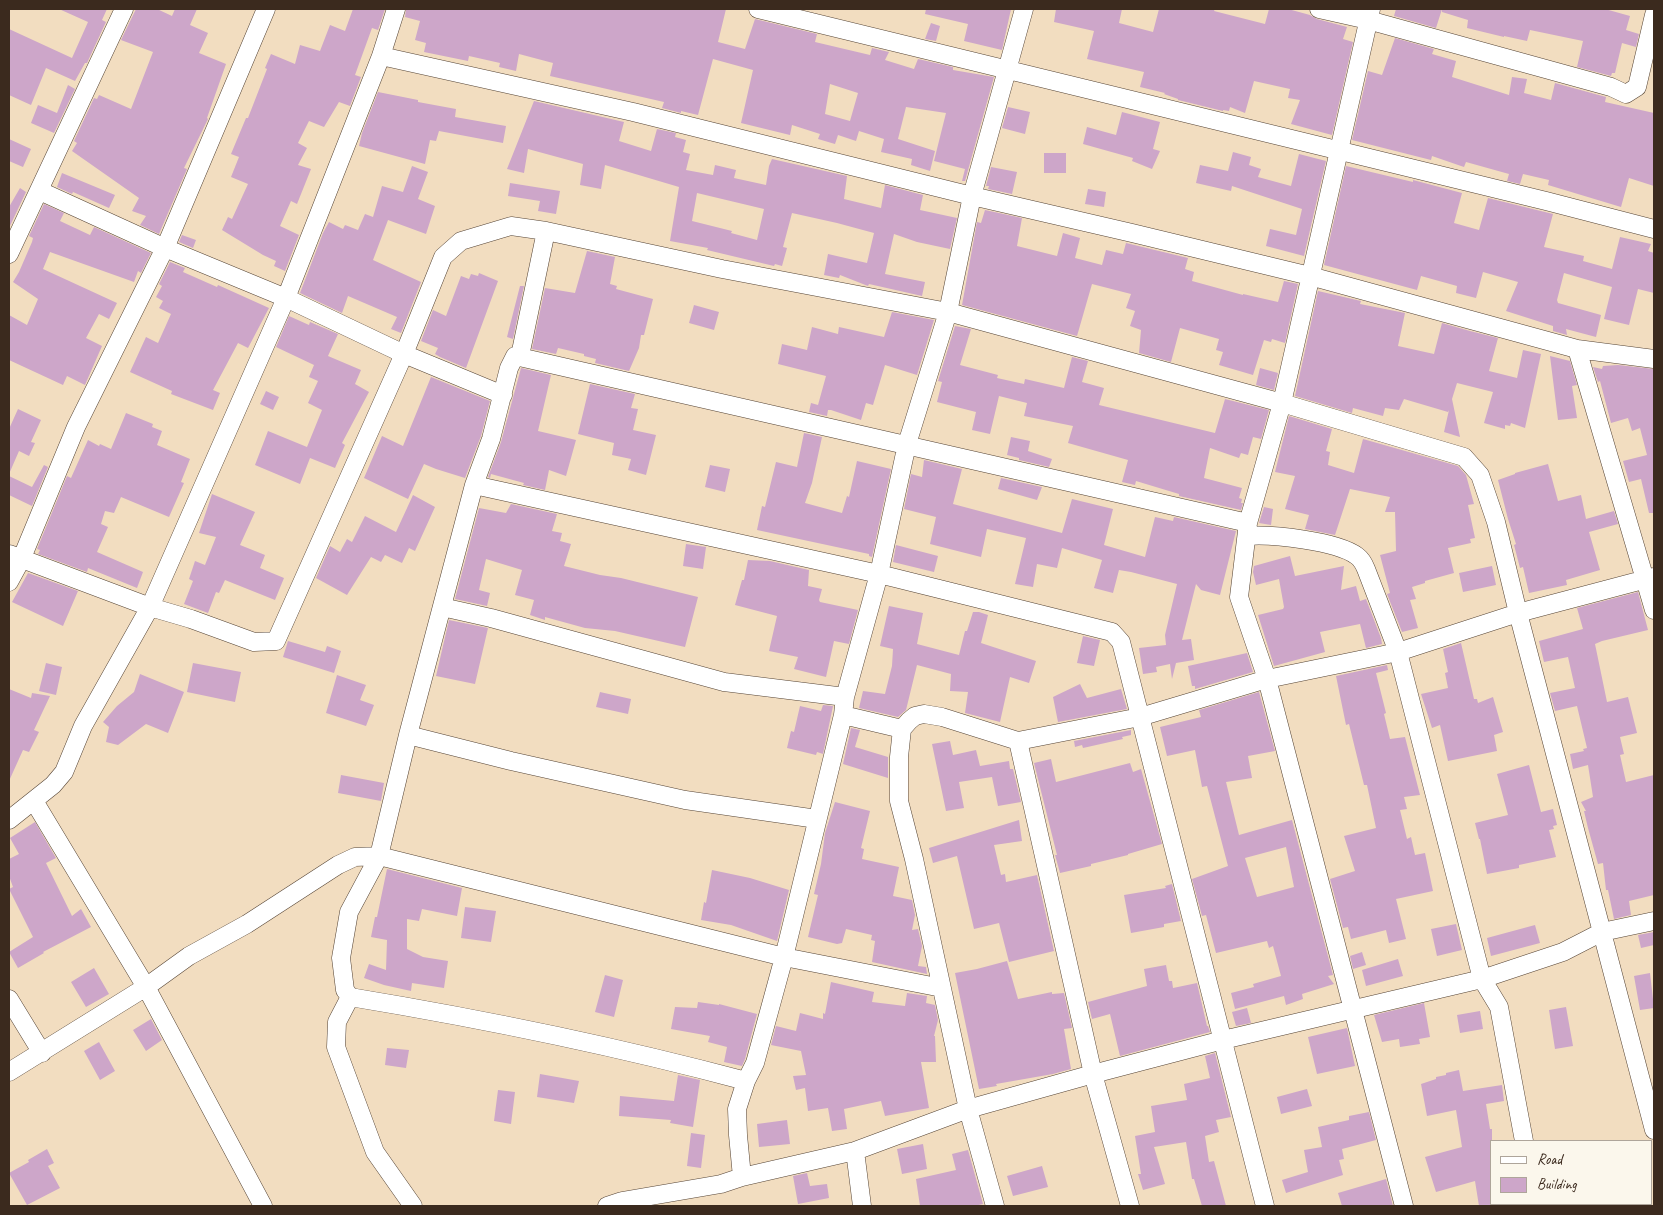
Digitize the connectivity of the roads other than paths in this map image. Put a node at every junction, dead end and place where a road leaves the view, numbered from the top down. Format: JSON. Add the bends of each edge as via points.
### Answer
{"nodes":[{"id":1,"x":124,"y":9,"type":"edge"},
{"id":2,"x":266,"y":9,"type":"edge"},
{"id":3,"x":396,"y":9,"type":"edge"},
{"id":4,"x":758,"y":9,"type":"edge"},
{"id":5,"x":1024,"y":9,"type":"edge"},
{"id":6,"x":1319,"y":9,"type":"edge"},
{"id":7,"x":1369,"y":15,"type":"edge"},
{"id":8,"x":1654,"y":15,"type":"edge"},
{"id":9,"x":1652,"y":39,"type":"edge"},
{"id":10,"x":381,"y":56,"type":"junction"},
{"id":11,"x":1008,"y":70,"type":"junction"},
{"id":12,"x":1338,"y":151,"type":"junction"},
{"id":13,"x":40,"y":191,"type":"junction"},
{"id":14,"x":972,"y":196,"type":"junction"},
{"id":15,"x":1654,"y":230,"type":"edge"},
{"id":16,"x":546,"y":231,"type":"junction"},
{"id":17,"x":165,"y":248,"type":"junction"},
{"id":18,"x":9,"y":254,"type":"edge"},
{"id":19,"x":1310,"y":276,"type":"junction"},
{"id":20,"x":286,"y":298,"type":"junction"},
{"id":21,"x":948,"y":312,"type":"junction"},
{"id":22,"x":1577,"y":349,"type":"junction"},
{"id":23,"x":404,"y":354,"type":"junction"},
{"id":24,"x":520,"y":356,"type":"junction"},
{"id":25,"x":1654,"y":358,"type":"edge"},
{"id":26,"x":503,"y":395,"type":"junction"},
{"id":27,"x":1282,"y":403,"type":"junction"},
{"id":28,"x":907,"y":444,"type":"junction"},
{"id":29,"x":474,"y":484,"type":"junction"},
{"id":30,"x":1248,"y":530,"type":"junction"},
{"id":31,"x":15,"y":557,"type":"edge"},
{"id":32,"x":879,"y":574,"type":"junction"},
{"id":33,"x":1650,"y":578,"type":"edge"},
{"id":34,"x":9,"y":582,"type":"edge"},
{"id":35,"x":442,"y":606,"type":"junction"},
{"id":36,"x":150,"y":607,"type":"junction"},
{"id":37,"x":1654,"y":610,"type":"edge"},
{"id":38,"x":1518,"y":613,"type":"junction"},
{"id":39,"x":1398,"y":652,"type":"junction"},
{"id":40,"x":1267,"y":679,"type":"junction"},
{"id":41,"x":845,"y":698,"type":"junction"},
{"id":42,"x":843,"y":715,"type":"junction"},
{"id":43,"x":1140,"y":717,"type":"junction"},
{"id":44,"x":902,"y":729,"type":"junction"},
{"id":45,"x":408,"y":735,"type":"junction"},
{"id":46,"x":1018,"y":741,"type":"junction"},
{"id":47,"x":34,"y":801,"type":"junction"},
{"id":48,"x":817,"y":819,"type":"junction"},
{"id":49,"x":9,"y":820,"type":"edge"},
{"id":50,"x":379,"y":856,"type":"junction"},
{"id":51,"x":1654,"y":920,"type":"edge"},
{"id":52,"x":1602,"y":932,"type":"junction"},
{"id":53,"x":784,"y":957,"type":"junction"},
{"id":54,"x":1482,"y":980,"type":"junction"},
{"id":55,"x":146,"y":987,"type":"junction"},
{"id":56,"x":942,"y":988,"type":"junction"},
{"id":57,"x":350,"y":997,"type":"junction"},
{"id":58,"x":9,"y":999,"type":"edge"},
{"id":59,"x":1352,"y":1010,"type":"junction"},
{"id":60,"x":1223,"y":1040,"type":"junction"},
{"id":61,"x":42,"y":1053,"type":"junction"},
{"id":62,"x":9,"y":1072,"type":"edge"},
{"id":63,"x":1093,"y":1074,"type":"junction"},
{"id":64,"x":746,"y":1081,"type":"junction"},
{"id":65,"x":968,"y":1109,"type":"junction"},
{"id":66,"x":1654,"y":1130,"type":"edge"},
{"id":67,"x":1524,"y":1140,"type":"edge"},
{"id":68,"x":855,"y":1151,"type":"junction"},
{"id":69,"x":742,"y":1177,"type":"junction"},
{"id":70,"x":263,"y":1206,"type":"edge"},
{"id":71,"x":413,"y":1206,"type":"edge"},
{"id":72,"x":606,"y":1206,"type":"edge"},
{"id":73,"x":862,"y":1206,"type":"edge"},
{"id":74,"x":996,"y":1206,"type":"edge"},
{"id":75,"x":1130,"y":1206,"type":"edge"},
{"id":76,"x":1265,"y":1206,"type":"edge"},
{"id":77,"x":1404,"y":1206,"type":"edge"}],
"edges":[{"from":1,"to":13,"type":"street"},
{"from":2,"to":17,"type":"street"},
{"from":3,"to":10,"type":"street"},
{"from":4,"to":11,"type":"street"},
{"from":5,"to":11,"type":"street"},
{"from":6,"to":7,"type":"street"},
{"from":7,"to":9,"type":"street","via":[[1626,94],[1637,87]]},
{"from":7,"to":12,"type":"street"},
{"from":8,"to":9,"type":"street"},
{"from":10,"to":14,"type":"street","via":[[633,112]]},
{"from":10,"to":20,"type":"street"},
{"from":11,"to":12,"type":"street"},
{"from":11,"to":14,"type":"street"},
{"from":12,"to":15,"type":"street"},
{"from":12,"to":19,"type":"street"},
{"from":13,"to":17,"type":"street"},
{"from":13,"to":18,"type":"street"},
{"from":14,"to":19,"type":"street"},
{"from":14,"to":21,"type":"street"},
{"from":16,"to":21,"type":"street"},
{"from":16,"to":23,"type":"street","via":[[512,226],[461,241],[443,257]]},
{"from":16,"to":24,"type":"street"},
{"from":17,"to":20,"type":"street"},
{"from":17,"to":31,"type":"street"},
{"from":19,"to":22,"type":"street"},
{"from":19,"to":27,"type":"street"},
{"from":20,"to":23,"type":"street"},
{"from":20,"to":36,"type":"street"},
{"from":21,"to":27,"type":"street"},
{"from":21,"to":28,"type":"street"},
{"from":22,"to":25,"type":"street"},
{"from":22,"to":33,"type":"street"},
{"from":23,"to":26,"type":"street"},
{"from":23,"to":36,"type":"street","via":[[276,641],[254,642]]},
{"from":24,"to":26,"type":"street","via":[[515,356],[509,368]]},
{"from":24,"to":28,"type":"street"},
{"from":26,"to":29,"type":"street"},
{"from":27,"to":30,"type":"street"},
{"from":27,"to":38,"type":"street","via":[[1464,457],[1480,475],[1496,522]]},
{"from":28,"to":30,"type":"street"},
{"from":28,"to":32,"type":"street"},
{"from":29,"to":32,"type":"street"},
{"from":29,"to":35,"type":"street"},
{"from":30,"to":39,"type":"street","via":[[1324,544],[1360,557]]},
{"from":30,"to":40,"type":"street","via":[[1239,597]]},
{"from":31,"to":34,"type":"street"},
{"from":31,"to":36,"type":"street"},
{"from":32,"to":41,"type":"street"},
{"from":32,"to":43,"type":"street","via":[[1112,632],[1121,642]]},
{"from":33,"to":37,"type":"street"},
{"from":33,"to":38,"type":"street"},
{"from":35,"to":41,"type":"street","via":[[724,682]]},
{"from":35,"to":45,"type":"street"},
{"from":36,"to":47,"type":"street","via":[[83,726],[64,772]]},
{"from":38,"to":39,"type":"street"},
{"from":38,"to":52,"type":"street"},
{"from":39,"to":40,"type":"street"},
{"from":39,"to":54,"type":"street"},
{"from":40,"to":43,"type":"street"},
{"from":40,"to":59,"type":"street"},
{"from":41,"to":42,"type":"street"},
{"from":42,"to":44,"type":"street"},
{"from":42,"to":48,"type":"street"},
{"from":43,"to":46,"type":"street"},
{"from":43,"to":60,"type":"street"},
{"from":44,"to":46,"type":"street","via":[[915,716],[924,714]]},
{"from":44,"to":56,"type":"street","via":[[898,757],[899,801]]},
{"from":45,"to":48,"type":"street","via":[[685,800]]},
{"from":45,"to":50,"type":"street"},
{"from":46,"to":63,"type":"street"},
{"from":47,"to":49,"type":"street"},
{"from":47,"to":55,"type":"street"},
{"from":48,"to":53,"type":"street"},
{"from":50,"to":53,"type":"street"},
{"from":50,"to":55,"type":"street","via":[[355,857],[338,865],[247,924],[189,956]]},
{"from":50,"to":57,"type":"street","via":[[349,912],[341,958],[343,982]]},
{"from":51,"to":52,"type":"street"},
{"from":52,"to":54,"type":"street","via":[[1562,952]]},
{"from":52,"to":66,"type":"street"},
{"from":53,"to":56,"type":"street"},
{"from":53,"to":64,"type":"street","via":[[755,1063]]},
{"from":54,"to":59,"type":"street"},
{"from":54,"to":67,"type":"street","via":[[1498,1007]]},
{"from":55,"to":61,"type":"street"},
{"from":55,"to":70,"type":"street"},
{"from":56,"to":65,"type":"street"},
{"from":57,"to":64,"type":"street","via":[[652,1056]]},
{"from":57,"to":71,"type":"street","via":[[337,1022],[336,1047],[375,1152]]},
{"from":58,"to":61,"type":"street"},
{"from":59,"to":60,"type":"street"},
{"from":59,"to":77,"type":"street"},
{"from":60,"to":63,"type":"street"},
{"from":60,"to":76,"type":"street"},
{"from":61,"to":62,"type":"street"},
{"from":63,"to":65,"type":"street"},
{"from":63,"to":75,"type":"street"},
{"from":64,"to":69,"type":"street","via":[[738,1109]]},
{"from":65,"to":68,"type":"street"},
{"from":65,"to":74,"type":"street"},
{"from":68,"to":69,"type":"street"},
{"from":68,"to":73,"type":"street"},
{"from":69,"to":72,"type":"street"}]}
